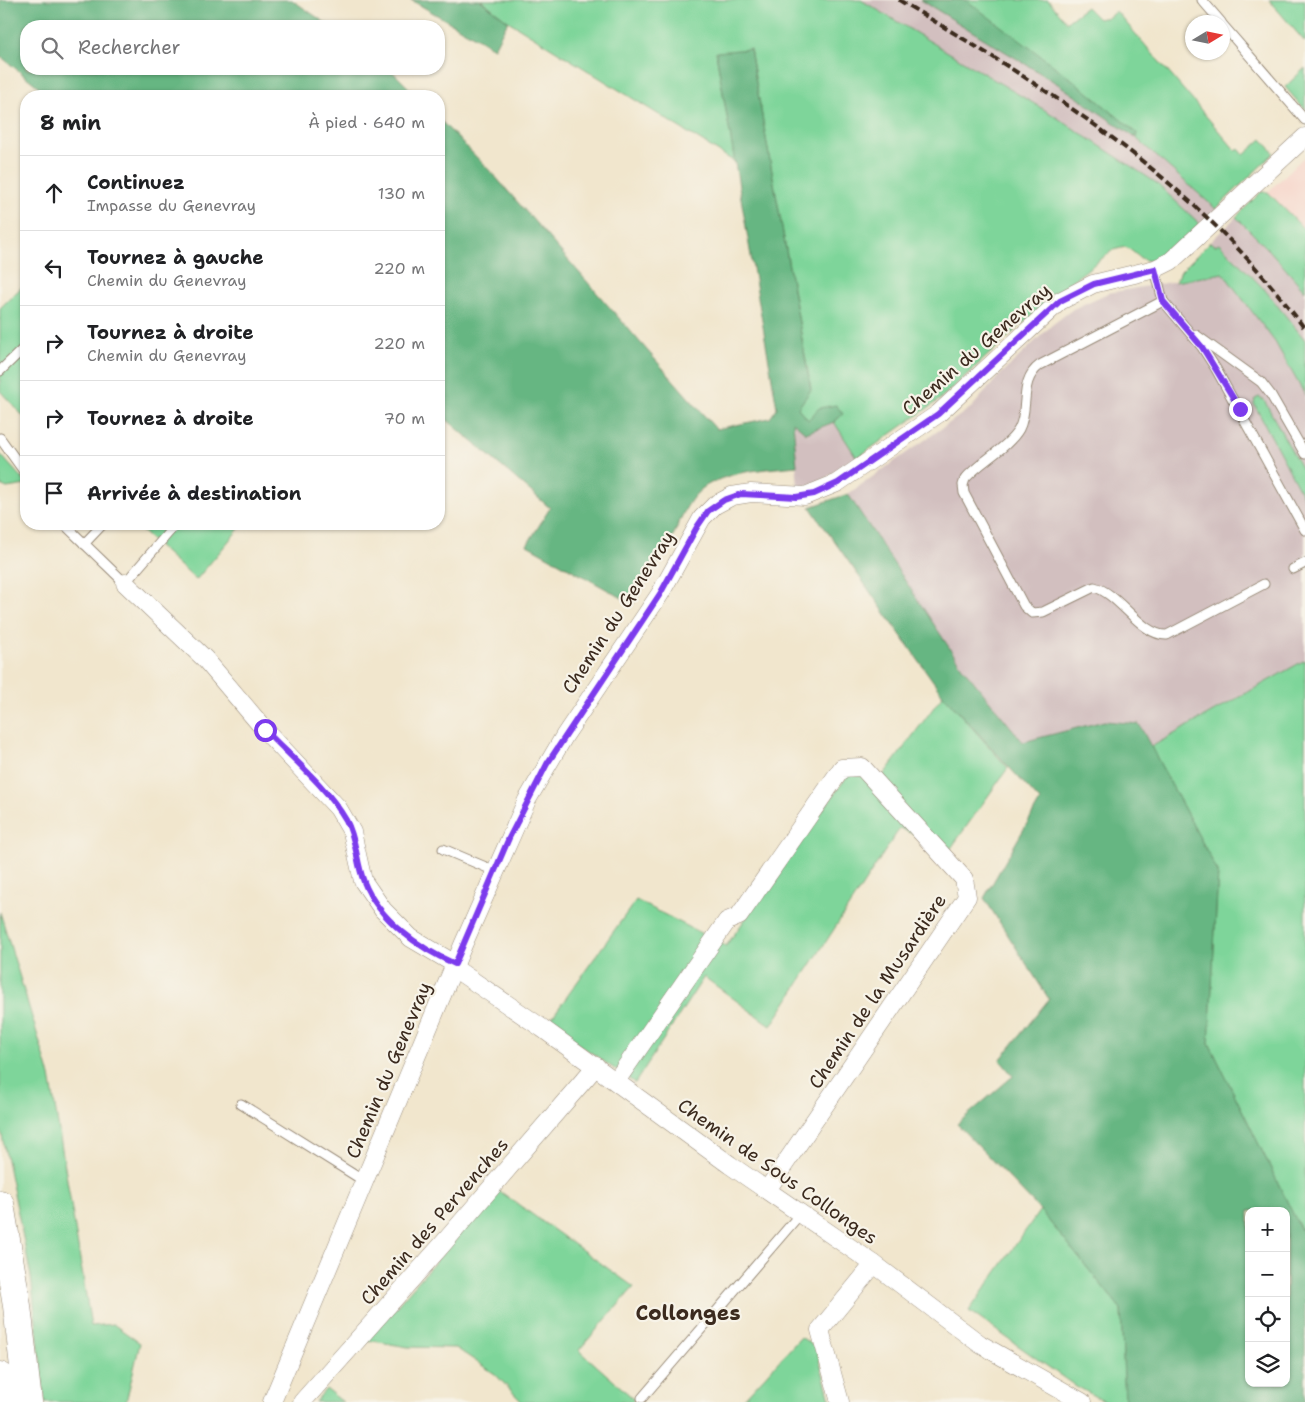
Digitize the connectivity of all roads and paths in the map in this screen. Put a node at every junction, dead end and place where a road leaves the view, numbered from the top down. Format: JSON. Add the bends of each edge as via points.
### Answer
{"nodes":[{"id":1,"x":1202,"y":0,"type":"edge"},
{"id":2,"x":1215,"y":15,"type":"edge"},
{"id":3,"x":1230,"y":32,"type":"edge"},
{"id":4,"x":1305,"y":120,"type":"edge"},
{"id":5,"x":1305,"y":137,"type":"edge"},
{"id":6,"x":1155,"y":269,"type":"junction"},
{"id":7,"x":1163,"y":301,"type":"junction"},
{"id":8,"x":1186,"y":327,"type":"junction"},
{"id":9,"x":20,"y":352,"type":"edge"},
{"id":10,"x":0,"y":371,"type":"edge"},
{"id":11,"x":0,"y":438,"type":"edge"},
{"id":12,"x":1305,"y":454,"type":"edge"},
{"id":13,"x":20,"y":462,"type":"edge"},
{"id":14,"x":70,"y":530,"type":"edge"},
{"id":15,"x":97,"y":530,"type":"edge"},
{"id":16,"x":171,"y":530,"type":"edge"},
{"id":17,"x":1305,"y":530,"type":"edge"},
{"id":18,"x":84,"y":544,"type":"junction"},
{"id":19,"x":1305,"y":563,"type":"edge"},
{"id":20,"x":1293,"y":569,"type":"dead end"},
{"id":21,"x":125,"y":582,"type":"junction"},
{"id":22,"x":1264,"y":584,"type":"dead end"},
{"id":23,"x":442,"y":849,"type":"dead end"},
{"id":24,"x":495,"y":871,"type":"junction"},
{"id":25,"x":454,"y":966,"type":"junction"},
{"id":26,"x":596,"y":1066,"type":"junction"},
{"id":27,"x":616,"y":1081,"type":"junction"},
{"id":28,"x":241,"y":1104,"type":"dead end"},
{"id":29,"x":364,"y":1181,"type":"junction"},
{"id":30,"x":767,"y":1190,"type":"junction"},
{"id":31,"x":0,"y":1204,"type":"edge"},
{"id":32,"x":801,"y":1213,"type":"junction"},
{"id":33,"x":874,"y":1264,"type":"junction"},
{"id":34,"x":0,"y":1376,"type":"edge"},
{"id":35,"x":642,"y":1398,"type":"dead end"},
{"id":36,"x":3,"y":1402,"type":"edge"},
{"id":37,"x":28,"y":1402,"type":"edge"},
{"id":38,"x":272,"y":1402,"type":"edge"},
{"id":39,"x":302,"y":1402,"type":"edge"},
{"id":40,"x":840,"y":1402,"type":"edge"},
{"id":41,"x":1082,"y":1402,"type":"edge"}],
"edges":[{"from":1,"to":2,"type":"lane"},
{"from":3,"to":4,"type":"lane"},
{"from":5,"to":6,"type":"street","name":"Chemin du Genevray","via":[[1171,262]]},
{"from":6,"to":7,"type":"lane"},
{"from":6,"to":24,"type":"street","name":"Chemin du Genevray","via":[[1102,281],[1066,296],[938,414],[832,486],[796,497],[741,494],[708,511],[660,594],[547,764]]},
{"from":7,"to":8,"type":"lane"},
{"from":7,"to":22,"type":"lane","via":[[1035,369],[1027,382],[1018,431],[965,479],[964,494],[1024,606],[1032,612],[1043,612],[1094,587],[1152,631],[1167,635]]},
{"from":8,"to":12,"type":"lane","via":[[1261,382]]},
{"from":8,"to":17,"type":"lane","via":[[1228,388]]},
{"from":9,"to":10,"type":"lane"},
{"from":11,"to":13,"type":"lane"},
{"from":14,"to":18,"type":"lane"},
{"from":15,"to":18,"type":"lane"},
{"from":16,"to":21,"type":"lane"},
{"from":18,"to":21,"type":"lane"},
{"from":19,"to":20,"type":"lane"},
{"from":21,"to":25,"type":"street","name":"Chemin de Sous Collonges","via":[[205,659],[333,803],[352,832],[363,881],[383,910],[411,938]]},
{"from":23,"to":24,"type":"lane"},
{"from":24,"to":25,"type":"street","name":"Chemin du Genevray"},
{"from":25,"to":26,"type":"street","name":"Chemin de Sous Collonges"},
{"from":25,"to":29,"type":"street","name":"Chemin du Genevray"},
{"from":26,"to":27,"type":"street","name":"Chemin de Sous Collonges"},
{"from":26,"to":39,"type":"street","name":"Chemin des Pervenches"},
{"from":27,"to":30,"type":"street","name":"Chemin de Sous Collonges"},
{"from":27,"to":30,"type":"street","name":"Chemin de la Musardière","via":[[727,921],[739,916],[842,768],[862,767],[964,879],[967,897]]},
{"from":28,"to":29,"type":"lane"},
{"from":29,"to":38,"type":"street","name":"Chemin du Genevray"},
{"from":30,"to":32,"type":"street","name":"Chemin de Sous Collonges"},
{"from":31,"to":37,"type":"highway"},
{"from":32,"to":33,"type":"street","name":"Chemin de Sous Collonges"},
{"from":32,"to":35,"type":"lane"},
{"from":33,"to":40,"type":"street","via":[[820,1330]]},
{"from":33,"to":41,"type":"street","name":"Chemin de Sous Collonges","via":[[980,1344]]},
{"from":34,"to":36,"type":"highway"}]}
